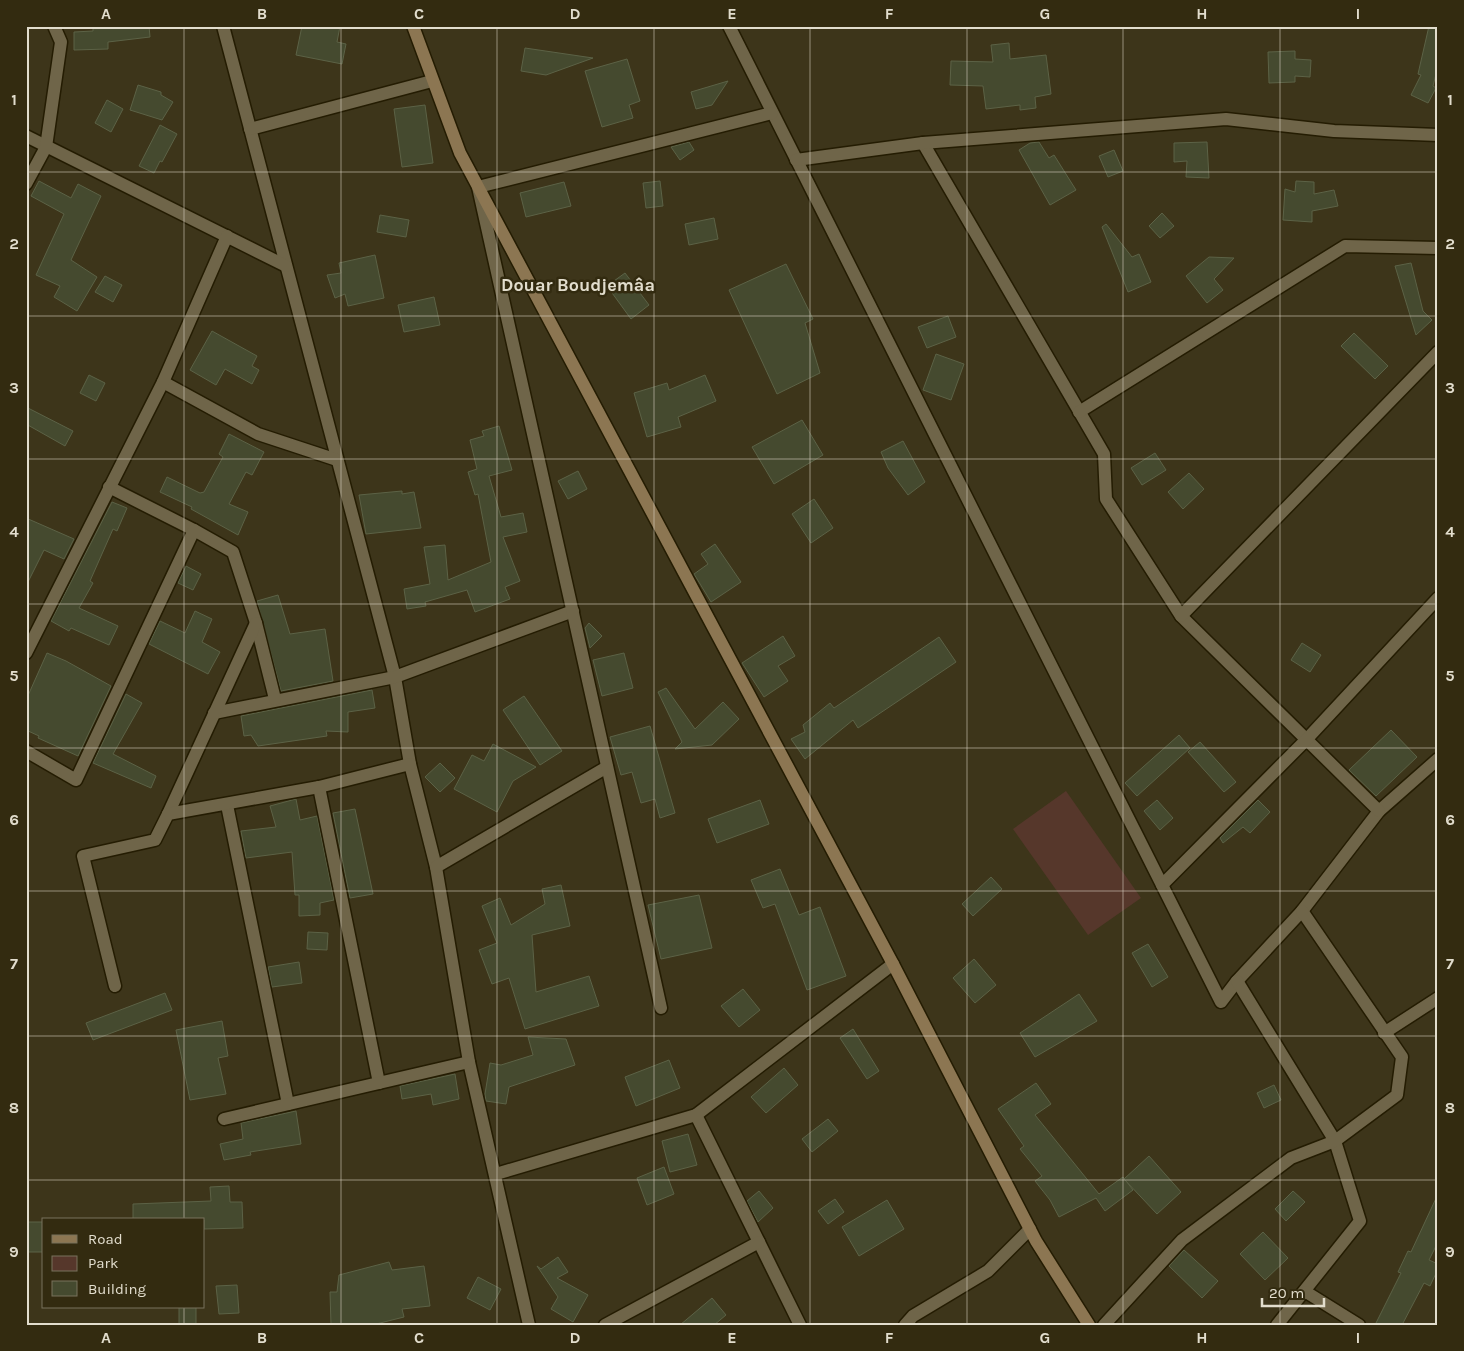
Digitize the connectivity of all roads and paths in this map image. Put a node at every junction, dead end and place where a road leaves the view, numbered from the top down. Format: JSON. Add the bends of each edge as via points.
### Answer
{"nodes":[{"id":1,"x":54,"y":26,"type":"edge"},
{"id":2,"x":223,"y":26,"type":"edge"},
{"id":3,"x":413,"y":26,"type":"edge"},
{"id":4,"x":728,"y":26,"type":"edge"},
{"id":5,"x":432,"y":80,"type":"junction"},
{"id":6,"x":772,"y":114,"type":"junction"},
{"id":7,"x":250,"y":129,"type":"junction"},
{"id":8,"x":1438,"y":135,"type":"edge"},
{"id":9,"x":26,"y":136,"type":"edge"},
{"id":10,"x":923,"y":143,"type":"junction"},
{"id":11,"x":46,"y":147,"type":"junction"},
{"id":12,"x":796,"y":160,"type":"junction"},
{"id":13,"x":26,"y":184,"type":"edge"},
{"id":14,"x":478,"y":187,"type":"junction"},
{"id":15,"x":227,"y":236,"type":"junction"},
{"id":16,"x":1438,"y":248,"type":"edge"},
{"id":17,"x":286,"y":266,"type":"junction"},
{"id":18,"x":1438,"y":352,"type":"edge"},
{"id":19,"x":163,"y":382,"type":"junction"},
{"id":20,"x":1079,"y":412,"type":"junction"},
{"id":21,"x":337,"y":460,"type":"junction"},
{"id":22,"x":109,"y":487,"type":"junction"},
{"id":23,"x":194,"y":530,"type":"junction"},
{"id":24,"x":1438,"y":598,"type":"edge"},
{"id":25,"x":572,"y":611,"type":"junction"},
{"id":26,"x":1181,"y":616,"type":"junction"},
{"id":27,"x":256,"y":623,"type":"junction"},
{"id":28,"x":26,"y":653,"type":"edge"},
{"id":29,"x":395,"y":677,"type":"junction"},
{"id":30,"x":275,"y":699,"type":"junction"},
{"id":31,"x":214,"y":713,"type":"junction"},
{"id":32,"x":1306,"y":740,"type":"junction"},
{"id":33,"x":26,"y":751,"type":"edge"},
{"id":34,"x":1438,"y":759,"type":"edge"},
{"id":35,"x":410,"y":764,"type":"junction"},
{"id":36,"x":607,"y":767,"type":"junction"},
{"id":37,"x":319,"y":787,"type":"junction"},
{"id":38,"x":228,"y":805,"type":"junction"},
{"id":39,"x":1379,"y":812,"type":"junction"},
{"id":40,"x":168,"y":814,"type":"junction"},
{"id":41,"x":436,"y":867,"type":"junction"},
{"id":42,"x":1162,"y":885,"type":"junction"},
{"id":43,"x":1302,"y":911,"type":"junction"},
{"id":44,"x":893,"y":964,"type":"junction"},
{"id":45,"x":1237,"y":981,"type":"junction"},
{"id":46,"x":114,"y":986,"type":"dead end"},
{"id":47,"x":1438,"y":998,"type":"edge"},
{"id":48,"x":661,"y":1008,"type":"dead end"},
{"id":49,"x":1384,"y":1033,"type":"junction"},
{"id":50,"x":469,"y":1062,"type":"junction"},
{"id":51,"x":379,"y":1083,"type":"junction"},
{"id":52,"x":288,"y":1104,"type":"junction"},
{"id":53,"x":696,"y":1115,"type":"junction"},
{"id":54,"x":224,"y":1119,"type":"dead end"},
{"id":55,"x":1334,"y":1141,"type":"junction"},
{"id":56,"x":496,"y":1174,"type":"junction"},
{"id":57,"x":1030,"y":1229,"type":"junction"},
{"id":58,"x":759,"y":1242,"type":"junction"},
{"id":59,"x":1306,"y":1292,"type":"junction"},
{"id":60,"x":530,"y":1325,"type":"edge"},
{"id":61,"x":605,"y":1325,"type":"edge"},
{"id":62,"x":800,"y":1325,"type":"edge"},
{"id":63,"x":905,"y":1325,"type":"edge"},
{"id":64,"x":1089,"y":1325,"type":"edge"},
{"id":65,"x":1104,"y":1325,"type":"edge"},
{"id":66,"x":1278,"y":1325,"type":"edge"},
{"id":67,"x":1359,"y":1325,"type":"edge"}],
"edges":[{"from":1,"to":11,"type":"street","via":[[61,42]]},
{"from":2,"to":7,"type":"street"},
{"from":3,"to":5,"type":"street"},
{"from":4,"to":6,"type":"street"},
{"from":5,"to":7,"type":"street"},
{"from":5,"to":14,"type":"street","via":[[460,153]]},
{"from":6,"to":12,"type":"street"},
{"from":6,"to":14,"type":"street"},
{"from":7,"to":17,"type":"street"},
{"from":8,"to":10,"type":"street","via":[[1334,131],[1226,119]]},
{"from":9,"to":11,"type":"street"},
{"from":10,"to":12,"type":"street"},
{"from":10,"to":20,"type":"street"},
{"from":11,"to":13,"type":"street"},
{"from":11,"to":15,"type":"street"},
{"from":12,"to":42,"type":"street"},
{"from":14,"to":25,"type":"street"},
{"from":14,"to":44,"type":"street"},
{"from":15,"to":17,"type":"street"},
{"from":15,"to":19,"type":"street"},
{"from":16,"to":20,"type":"street","via":[[1345,246]]},
{"from":17,"to":21,"type":"street"},
{"from":18,"to":26,"type":"street"},
{"from":19,"to":21,"type":"street","via":[[258,434]]},
{"from":19,"to":22,"type":"street"},
{"from":20,"to":26,"type":"street","via":[[1104,454],[1106,498]]},
{"from":21,"to":29,"type":"street"},
{"from":22,"to":23,"type":"street"},
{"from":22,"to":28,"type":"street"},
{"from":23,"to":27,"type":"street","via":[[233,552]]},
{"from":23,"to":33,"type":"street","via":[[76,780]]},
{"from":24,"to":32,"type":"street"},
{"from":25,"to":29,"type":"street"},
{"from":25,"to":36,"type":"street"},
{"from":26,"to":32,"type":"street"},
{"from":27,"to":30,"type":"street"},
{"from":27,"to":31,"type":"street"},
{"from":29,"to":30,"type":"street"},
{"from":29,"to":35,"type":"street"},
{"from":30,"to":31,"type":"street"},
{"from":31,"to":40,"type":"street"},
{"from":32,"to":39,"type":"street"},
{"from":32,"to":42,"type":"street"},
{"from":34,"to":39,"type":"street"},
{"from":35,"to":37,"type":"street"},
{"from":35,"to":41,"type":"street"},
{"from":36,"to":41,"type":"street"},
{"from":36,"to":48,"type":"street"},
{"from":37,"to":38,"type":"street"},
{"from":37,"to":51,"type":"street"},
{"from":38,"to":40,"type":"street"},
{"from":38,"to":52,"type":"street"},
{"from":39,"to":43,"type":"street"},
{"from":40,"to":46,"type":"street","via":[[155,840],[83,856]]},
{"from":41,"to":50,"type":"street"},
{"from":42,"to":45,"type":"street","via":[[1221,1002]]},
{"from":43,"to":45,"type":"street"},
{"from":43,"to":49,"type":"street"},
{"from":44,"to":53,"type":"street"},
{"from":44,"to":57,"type":"street"},
{"from":45,"to":55,"type":"street"},
{"from":47,"to":49,"type":"street"},
{"from":49,"to":55,"type":"street","via":[[1402,1057],[1397,1095]]},
{"from":50,"to":51,"type":"street"},
{"from":50,"to":56,"type":"street"},
{"from":51,"to":52,"type":"street"},
{"from":52,"to":54,"type":"street"},
{"from":53,"to":56,"type":"street"},
{"from":53,"to":58,"type":"street"},
{"from":55,"to":59,"type":"street","via":[[1360,1221]]},
{"from":55,"to":65,"type":"street","via":[[1291,1158],[1182,1240]]},
{"from":56,"to":60,"type":"street"},
{"from":57,"to":63,"type":"street","via":[[988,1271],[913,1316]]},
{"from":57,"to":64,"type":"street"},
{"from":58,"to":61,"type":"street"},
{"from":58,"to":62,"type":"street"},
{"from":59,"to":66,"type":"street"},
{"from":59,"to":67,"type":"street"}]}
